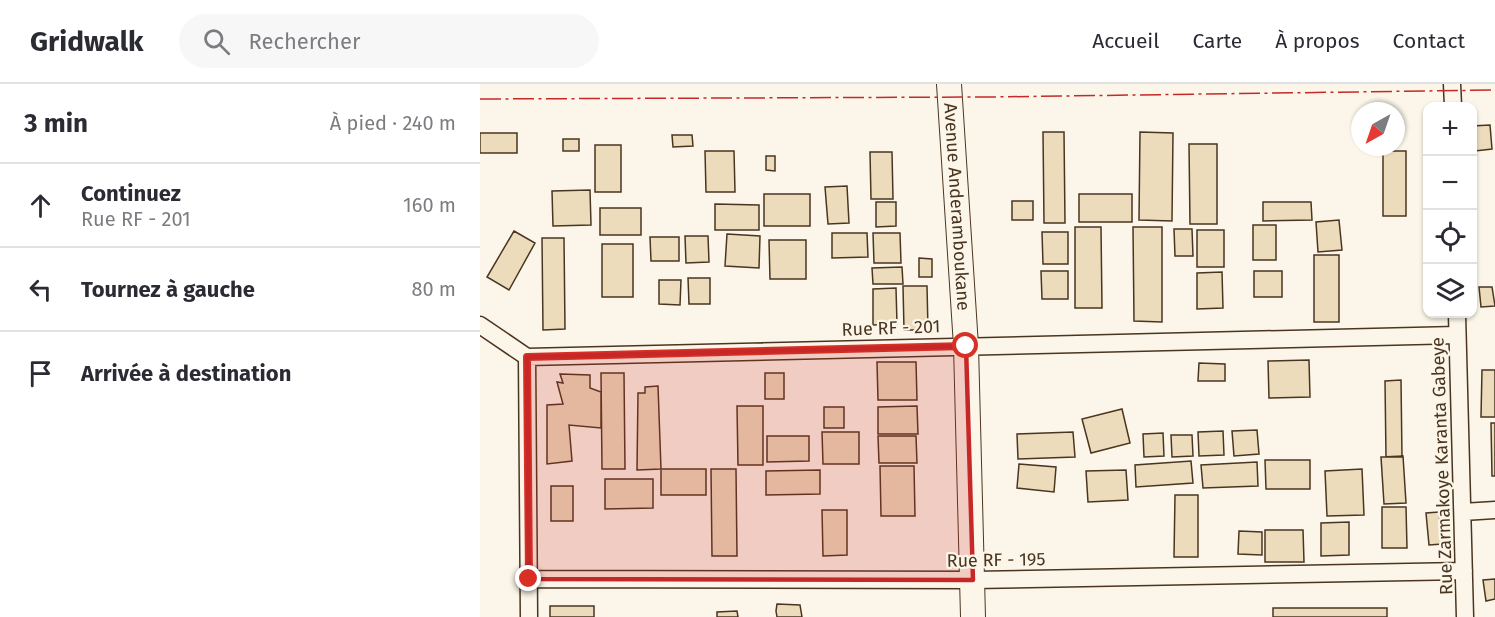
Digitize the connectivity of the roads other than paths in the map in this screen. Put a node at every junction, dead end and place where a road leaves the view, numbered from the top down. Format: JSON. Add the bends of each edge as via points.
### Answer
{"nodes":[{"id":1,"x":949,"y":84,"type":"edge"},
{"id":2,"x":1452,"y":84,"type":"edge"},
{"id":3,"x":1453,"y":102,"type":"edge"},
{"id":4,"x":1457,"y":318,"type":"edge"},
{"id":5,"x":480,"y":325,"type":"edge"},
{"id":6,"x":1457,"y":335,"type":"junction"},
{"id":7,"x":966,"y":346,"type":"junction"},
{"id":8,"x":527,"y":357,"type":"junction"},
{"id":9,"x":1495,"y":510,"type":"edge"},
{"id":10,"x":1463,"y":512,"type":"junction"},
{"id":11,"x":1464,"y":571,"type":"junction"},
{"id":12,"x":529,"y":579,"type":"junction"},
{"id":13,"x":973,"y":580,"type":"junction"},
{"id":14,"x":529,"y":617,"type":"edge"},
{"id":15,"x":973,"y":617,"type":"edge"},
{"id":16,"x":1465,"y":617,"type":"edge"}],
"edges":[{"from":1,"to":7,"type":"street","name":"Avenue Anderamboukane"},
{"from":2,"to":3,"type":"street"},
{"from":4,"to":6,"type":"street","name":"Rue Zarmakoye Karanta Gabeye"},
{"from":5,"to":8,"type":"street"},
{"from":6,"to":7,"type":"street","name":"Rue RF - 201"},
{"from":6,"to":10,"type":"street","name":"Rue Zarmakoye Karanta Gabeye"},
{"from":7,"to":8,"type":"street","name":"Rue RF - 201"},
{"from":7,"to":13,"type":"street","name":"Avenue Anderamboukane"},
{"from":8,"to":12,"type":"street"},
{"from":9,"to":10,"type":"street"},
{"from":10,"to":11,"type":"street","name":"Rue Zarmakoye Karanta Gabeye"},
{"from":11,"to":13,"type":"street","name":"Rue RF - 195"},
{"from":11,"to":16,"type":"street","name":"Rue Zarmakoye Karanta Gabeye"},
{"from":12,"to":13,"type":"street","name":"Rue RF - 195"},
{"from":12,"to":14,"type":"street"},
{"from":13,"to":15,"type":"street","name":"Avenue Anderamboukane"}]}
